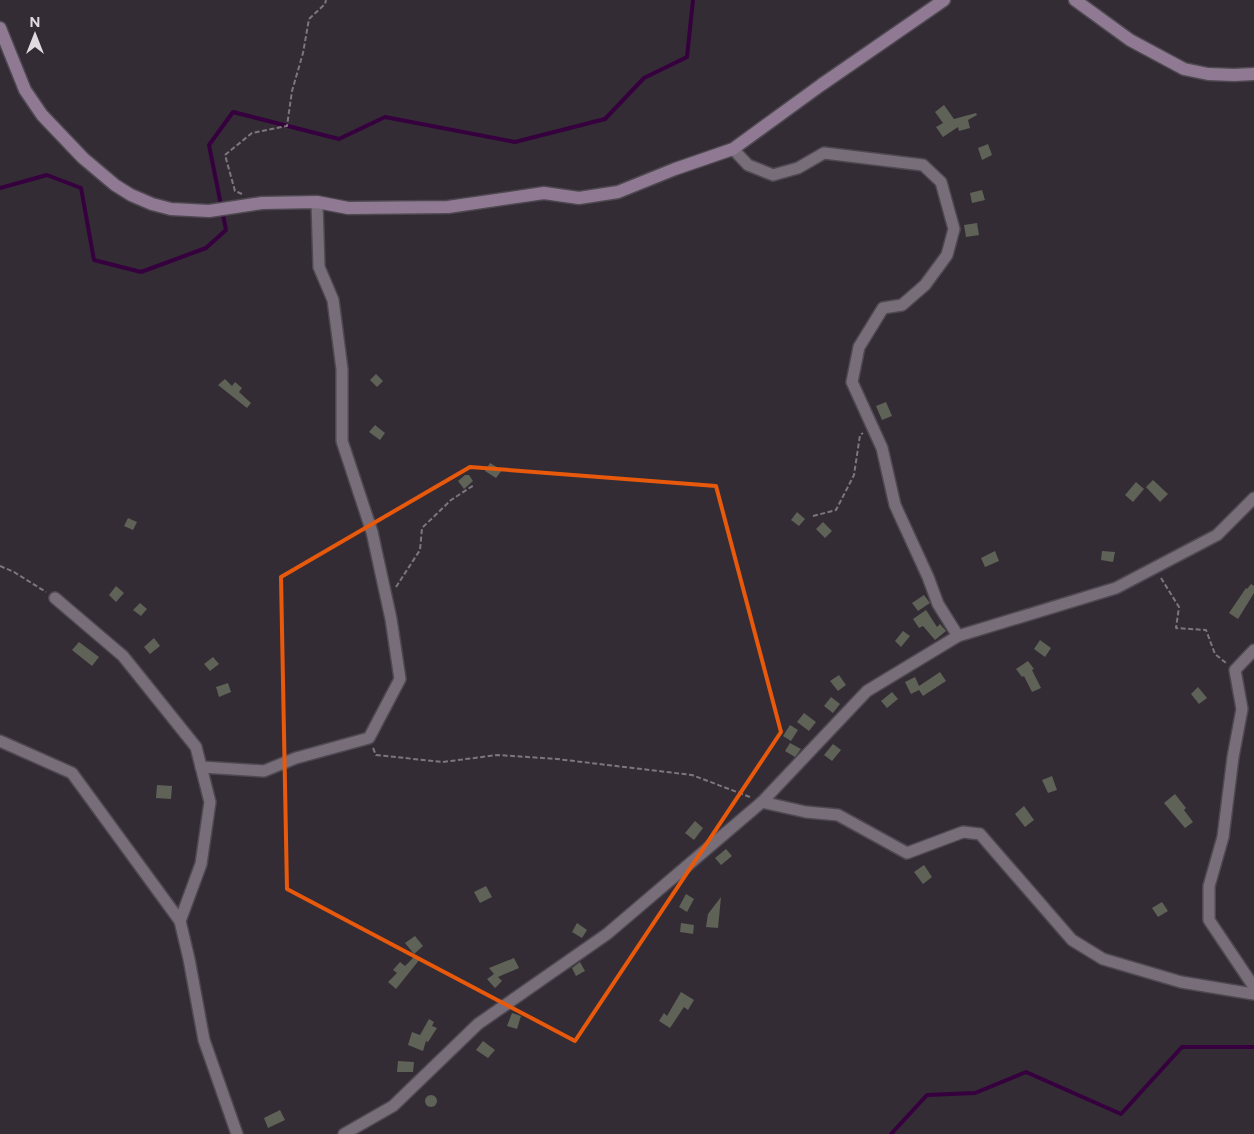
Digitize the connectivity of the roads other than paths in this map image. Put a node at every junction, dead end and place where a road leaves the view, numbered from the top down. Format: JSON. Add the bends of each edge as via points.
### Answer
{"nodes":[{"id":1,"x":944,"y":0,"type":"edge"},
{"id":2,"x":1075,"y":0,"type":"edge"},
{"id":3,"x":0,"y":28,"type":"edge"},
{"id":4,"x":1254,"y":74,"type":"edge"},
{"id":5,"x":733,"y":149,"type":"junction"},
{"id":6,"x":317,"y":202,"type":"junction"},
{"id":7,"x":1254,"y":498,"type":"edge"},
{"id":8,"x":55,"y":598,"type":"road end"},
{"id":9,"x":958,"y":636,"type":"junction"},
{"id":10,"x":1254,"y":650,"type":"edge"},
{"id":11,"x":0,"y":741,"type":"edge"},
{"id":12,"x":201,"y":767,"type":"junction"},
{"id":13,"x":762,"y":802,"type":"junction"},
{"id":14,"x":180,"y":921,"type":"junction"},
{"id":15,"x":1254,"y":986,"type":"edge"},
{"id":16,"x":1254,"y":994,"type":"edge"},
{"id":17,"x":237,"y":1134,"type":"edge"},
{"id":18,"x":344,"y":1134,"type":"edge"}],
"edges":[{"from":1,"to":5,"type":"main road"},
{"from":2,"to":4,"type":"main road","via":[[1130,40],[1184,69],[1208,74]]},
{"from":3,"to":6,"type":"main road","via":[[25,90],[42,115],[83,158],[131,195],[171,209],[209,211],[262,203]]},
{"from":5,"to":6,"type":"main road","via":[[618,192],[579,198],[544,193],[448,207],[348,208]]},
{"from":5,"to":9,"type":"street","via":[[748,165],[773,175],[798,168],[824,153],[923,165],[941,182],[954,229],[947,254],[925,285],[902,305],[883,308],[859,347],[852,382],[882,448],[896,505],[938,604]]},
{"from":6,"to":12,"type":"street","via":[[319,267],[333,300],[342,369],[342,441],[372,532],[400,679],[370,738],[296,758],[264,771]]},
{"from":7,"to":9,"type":"street","via":[[1217,535],[1116,588]]},
{"from":8,"to":12,"type":"street","via":[[123,656],[196,747]]},
{"from":9,"to":13,"type":"street","via":[[867,690]]},
{"from":10,"to":15,"type":"street","via":[[1235,670],[1242,709],[1223,837],[1209,886],[1209,920]]},
{"from":11,"to":14,"type":"street","via":[[72,773]]},
{"from":12,"to":14,"type":"street","via":[[210,802],[201,864]]},
{"from":13,"to":16,"type":"street","via":[[838,815],[907,853],[963,832],[980,834],[1072,940],[1103,959],[1181,982]]},
{"from":13,"to":18,"type":"street","via":[[607,934],[478,1024],[394,1106]]},
{"from":14,"to":17,"type":"street","via":[[204,1040]]}]}
